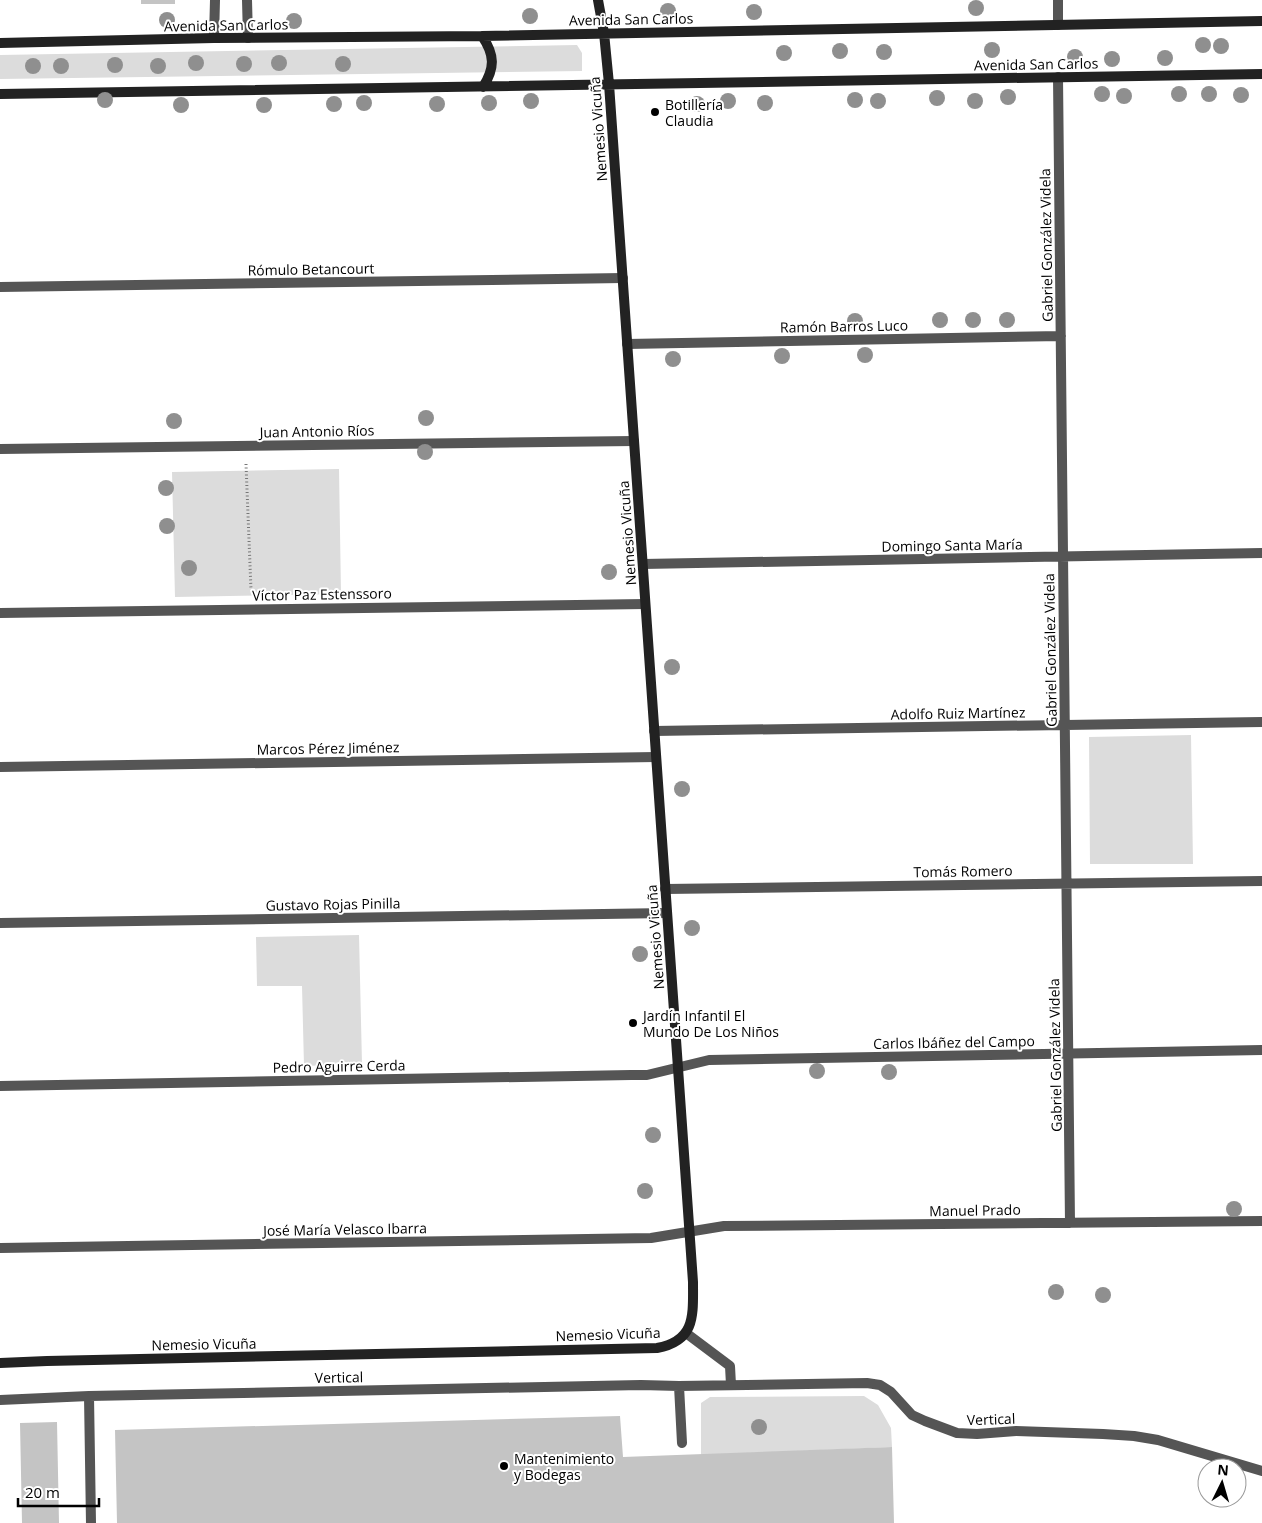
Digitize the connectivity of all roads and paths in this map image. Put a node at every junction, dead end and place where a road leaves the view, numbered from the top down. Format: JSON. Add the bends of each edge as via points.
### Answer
{"nodes":[{"id":1,"x":215,"y":0,"type":"edge"},
{"id":2,"x":247,"y":0,"type":"edge"},
{"id":3,"x":598,"y":0,"type":"edge"},
{"id":4,"x":1058,"y":0,"type":"edge"},
{"id":5,"x":1262,"y":21,"type":"edge"},
{"id":6,"x":1058,"y":26,"type":"junction"},
{"id":7,"x":604,"y":33,"type":"junction"},
{"id":8,"x":482,"y":36,"type":"junction"},
{"id":9,"x":214,"y":38,"type":"junction"},
{"id":10,"x":248,"y":38,"type":"junction"},
{"id":11,"x":0,"y":43,"type":"edge"},
{"id":12,"x":1262,"y":74,"type":"edge"},
{"id":13,"x":1058,"y":77,"type":"junction"},
{"id":14,"x":609,"y":84,"type":"junction"},
{"id":15,"x":483,"y":87,"type":"junction"},
{"id":16,"x":0,"y":94,"type":"edge"},
{"id":17,"x":623,"y":278,"type":"junction"},
{"id":18,"x":0,"y":287,"type":"edge"},
{"id":19,"x":1061,"y":336,"type":"junction"},
{"id":20,"x":627,"y":344,"type":"junction"},
{"id":21,"x":634,"y":441,"type":"junction"},
{"id":22,"x":246,"y":446,"type":"junction"},
{"id":23,"x":0,"y":449,"type":"edge"},
{"id":24,"x":1262,"y":553,"type":"edge"},
{"id":25,"x":1063,"y":556,"type":"junction"},
{"id":26,"x":643,"y":564,"type":"junction"},
{"id":27,"x":645,"y":604,"type":"junction"},
{"id":28,"x":251,"y":609,"type":"junction"},
{"id":29,"x":0,"y":613,"type":"edge"},
{"id":30,"x":1262,"y":722,"type":"edge"},
{"id":31,"x":1065,"y":726,"type":"junction"},
{"id":32,"x":654,"y":731,"type":"junction"},
{"id":33,"x":656,"y":756,"type":"junction"},
{"id":34,"x":0,"y":766,"type":"edge"},
{"id":35,"x":1262,"y":881,"type":"edge"},
{"id":36,"x":1067,"y":884,"type":"junction"},
{"id":37,"x":665,"y":889,"type":"junction"},
{"id":38,"x":667,"y":913,"type":"junction"},
{"id":39,"x":0,"y":923,"type":"edge"},
{"id":40,"x":1262,"y":1050,"type":"edge"},
{"id":41,"x":1068,"y":1054,"type":"junction"},
{"id":42,"x":678,"y":1068,"type":"junction"},
{"id":43,"x":0,"y":1086,"type":"edge"},
{"id":44,"x":1262,"y":1220,"type":"edge"},
{"id":45,"x":1070,"y":1223,"type":"junction"},
{"id":46,"x":689,"y":1232,"type":"junction"},
{"id":47,"x":0,"y":1248,"type":"edge"},
{"id":48,"x":686,"y":1333,"type":"junction"},
{"id":49,"x":0,"y":1363,"type":"edge"},
{"id":50,"x":731,"y":1385,"type":"junction"},
{"id":51,"x":679,"y":1386,"type":"junction"},
{"id":52,"x":89,"y":1396,"type":"junction"},
{"id":53,"x":0,"y":1400,"type":"edge"},
{"id":54,"x":682,"y":1443,"type":"dead end"},
{"id":55,"x":1262,"y":1471,"type":"edge"},
{"id":56,"x":91,"y":1523,"type":"edge"}],
"edges":[{"from":1,"to":9,"type":"street"},
{"from":2,"to":10,"type":"street"},
{"from":3,"to":7,"type":"main road","name":"Nemesio Vicuña"},
{"from":4,"to":6,"type":"street"},
{"from":5,"to":6,"type":"main road","name":"Avenida San Carlos"},
{"from":6,"to":7,"type":"main road","name":"Avenida San Carlos"},
{"from":7,"to":8,"type":"main road","name":"Avenida San Carlos"},
{"from":7,"to":14,"type":"main road","name":"Nemesio Vicuña"},
{"from":8,"to":10,"type":"main road","name":"Avenida San Carlos"},
{"from":8,"to":15,"type":"main road","via":[[492,56],[489,78]]},
{"from":9,"to":10,"type":"main road","name":"Avenida San Carlos"},
{"from":9,"to":11,"type":"main road","name":"Avenida San Carlos"},
{"from":12,"to":13,"type":"main road","name":"Avenida San Carlos"},
{"from":13,"to":14,"type":"main road","name":"Avenida San Carlos"},
{"from":13,"to":19,"type":"street","name":"Gabriel González Videla"},
{"from":14,"to":15,"type":"main road","name":"Avenida San Carlos"},
{"from":14,"to":17,"type":"main road","name":"Nemesio Vicuña"},
{"from":15,"to":16,"type":"main road","name":"Avenida San Carlos"},
{"from":17,"to":18,"type":"street","name":"Rómulo Betancourt"},
{"from":17,"to":20,"type":"main road","name":"Nemesio Vicuña"},
{"from":19,"to":20,"type":"street","name":"Ramón Barros Luco"},
{"from":19,"to":25,"type":"street","name":"Gabriel González Videla"},
{"from":20,"to":21,"type":"main road","name":"Nemesio Vicuña"},
{"from":21,"to":22,"type":"street","name":"Juan Antonio Ríos"},
{"from":21,"to":26,"type":"main road","name":"Nemesio Vicuña"},
{"from":22,"to":23,"type":"street","name":"Juan Antonio Ríos"},
{"from":22,"to":28,"type":"path"},
{"from":24,"to":25,"type":"street","name":"Domingo Santa María"},
{"from":25,"to":26,"type":"street","name":"Domingo Santa María"},
{"from":25,"to":31,"type":"street","name":"Gabriel González Videla"},
{"from":26,"to":27,"type":"main road","name":"Nemesio Vicuña"},
{"from":27,"to":28,"type":"street","name":"Víctor Paz Estenssoro"},
{"from":27,"to":32,"type":"main road","name":"Nemesio Vicuña"},
{"from":28,"to":29,"type":"street","name":"Víctor Paz Estenssoro"},
{"from":30,"to":31,"type":"street","name":"Adolfo Ruiz Martínez"},
{"from":31,"to":32,"type":"street","name":"Adolfo Ruiz Martínez"},
{"from":31,"to":36,"type":"street","name":"Gabriel González Videla"},
{"from":32,"to":33,"type":"main road","name":"Nemesio Vicuña"},
{"from":33,"to":34,"type":"street","name":"Marcos Pérez Jiménez"},
{"from":33,"to":37,"type":"main road","name":"Nemesio Vicuña"},
{"from":35,"to":36,"type":"street","name":"Tomás Romero"},
{"from":36,"to":37,"type":"street","name":"Tomás Romero"},
{"from":36,"to":41,"type":"street","name":"Gabriel González Videla"},
{"from":37,"to":38,"type":"main road","name":"Nemesio Vicuña"},
{"from":38,"to":39,"type":"street","name":"Gustavo Rojas Pinilla"},
{"from":38,"to":42,"type":"main road","name":"Nemesio Vicuña"},
{"from":40,"to":41,"type":"street","name":"Carlos Ibáñez del Campo"},
{"from":41,"to":42,"type":"street","name":"Carlos Ibáñez del Campo","via":[[709,1060]]},
{"from":41,"to":45,"type":"street","name":"Gabriel González Videla"},
{"from":42,"to":43,"type":"street","name":"Pedro Aguirre Cerda","via":[[646,1075]]},
{"from":42,"to":46,"type":"main road","name":"Nemesio Vicuña"},
{"from":44,"to":45,"type":"street","name":"Manuel Prado"},
{"from":45,"to":46,"type":"street","name":"Manuel Prado","via":[[724,1226]]},
{"from":46,"to":47,"type":"street","name":"José María Velasco Ibarra","via":[[651,1238]]},
{"from":46,"to":48,"type":"main road","name":"Nemesio Vicuña","via":[[693,1299]]},
{"from":48,"to":49,"type":"main road","name":"Nemesio Vicuña","via":[[669,1346],[657,1348]]},
{"from":48,"to":50,"type":"street","via":[[730,1366]]},
{"from":50,"to":51,"type":"street","name":"Vertical"},
{"from":50,"to":55,"type":"street","name":"Vertical","via":[[880,1385],[912,1415],[957,1433],[1016,1431],[1134,1436]]},
{"from":51,"to":52,"type":"street","name":"Vertical","via":[[641,1384]]},
{"from":51,"to":54,"type":"street"},
{"from":52,"to":53,"type":"street","name":"Vertical"},
{"from":52,"to":56,"type":"street"}]}
